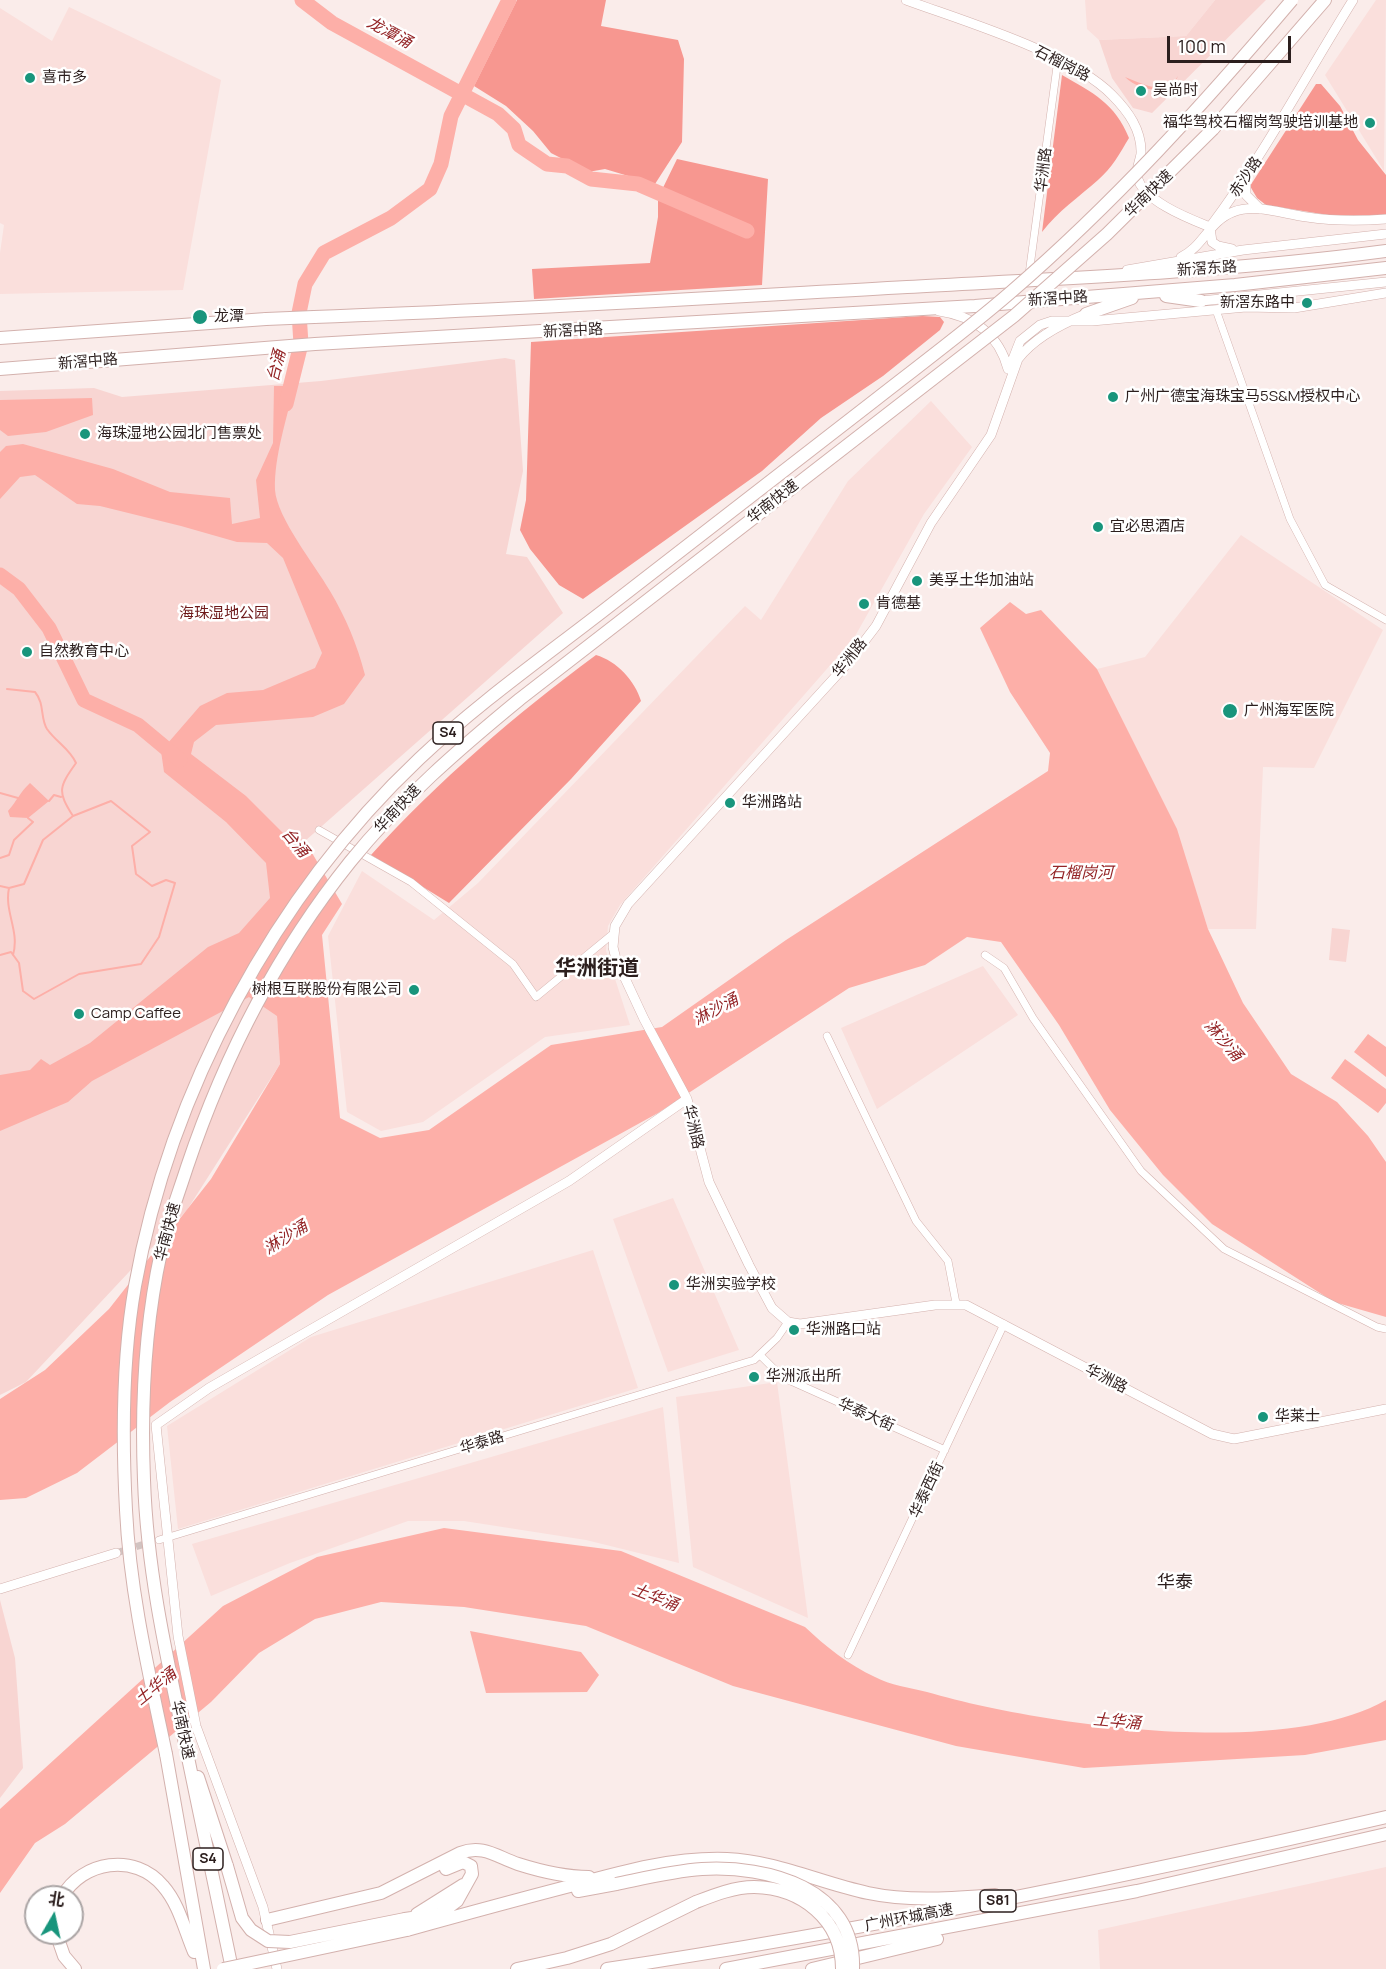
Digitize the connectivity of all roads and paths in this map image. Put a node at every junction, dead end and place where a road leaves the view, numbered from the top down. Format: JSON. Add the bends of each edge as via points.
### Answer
{"nodes":[{"id":1,"x":906,"y":0,"type":"edge"},
{"id":2,"x":1292,"y":0,"type":"edge"},
{"id":3,"x":1325,"y":0,"type":"edge"},
{"id":4,"x":1353,"y":0,"type":"edge"},
{"id":5,"x":1058,"y":59,"type":"junction"},
{"id":6,"x":1247,"y":178,"type":"junction"},
{"id":7,"x":1260,"y":209,"type":"junction"},
{"id":8,"x":1386,"y":219,"type":"edge"},
{"id":9,"x":1210,"y":227,"type":"junction"},
{"id":10,"x":1386,"y":234,"type":"edge"},
{"id":11,"x":1243,"y":250,"type":"junction"},
{"id":12,"x":1386,"y":251,"type":"edge"},
{"id":13,"x":1171,"y":261,"type":"junction"},
{"id":14,"x":1386,"y":268,"type":"edge"},
{"id":15,"x":1096,"y":277,"type":"junction"},
{"id":16,"x":1028,"y":280,"type":"junction"},
{"id":17,"x":1386,"y":282,"type":"edge"},
{"id":18,"x":1147,"y":293,"type":"junction"},
{"id":19,"x":1386,"y":293,"type":"edge"},
{"id":20,"x":1201,"y":301,"type":"joint"},
{"id":21,"x":911,"y":309,"type":"junction"},
{"id":22,"x":1216,"y":310,"type":"junction"},
{"id":23,"x":1086,"y":315,"type":"joint"},
{"id":24,"x":1071,"y":320,"type":"junction"},
{"id":25,"x":0,"y":338,"type":"edge"},
{"id":26,"x":0,"y":369,"type":"edge"},
{"id":27,"x":1008,"y":387,"type":"junction"},
{"id":28,"x":1386,"y":620,"type":"edge"},
{"id":29,"x":319,"y":830,"type":"dead end"},
{"id":30,"x":614,"y":933,"type":"junction"},
{"id":31,"x":985,"y":955,"type":"dead end"},
{"id":32,"x":827,"y":1036,"type":"dead end"},
{"id":33,"x":687,"y":1099,"type":"junction"},
{"id":34,"x":956,"y":1303,"type":"junction"},
{"id":35,"x":788,"y":1322,"type":"junction"},
{"id":36,"x":1004,"y":1324,"type":"junction"},
{"id":37,"x":1386,"y":1329,"type":"edge"},
{"id":38,"x":760,"y":1355,"type":"junction"},
{"id":39,"x":1386,"y":1409,"type":"edge"},
{"id":40,"x":945,"y":1450,"type":"junction"},
{"id":41,"x":164,"y":1538,"type":"junction"},
{"id":42,"x":116,"y":1553,"type":"tunnel mouth"},
{"id":43,"x":0,"y":1588,"type":"edge"},
{"id":44,"x":848,"y":1655,"type":"dead end"},
{"id":45,"x":186,"y":1748,"type":"junction"},
{"id":46,"x":1386,"y":1817,"type":"edge"},
{"id":47,"x":1386,"y":1834,"type":"edge"},
{"id":48,"x":519,"y":1864,"type":"junction"},
{"id":49,"x":472,"y":1874,"type":"junction"},
{"id":50,"x":1126,"y":1875,"type":"junction"},
{"id":51,"x":614,"y":1880,"type":"junction"},
{"id":52,"x":582,"y":1882,"type":"junction"},
{"id":53,"x":71,"y":1885,"type":"edge"},
{"id":54,"x":1137,"y":1891,"type":"junction"},
{"id":55,"x":499,"y":1904,"type":"junction"},
{"id":56,"x":442,"y":1913,"type":"junction"},
{"id":57,"x":268,"y":1923,"type":"junction"},
{"id":58,"x":406,"y":1925,"type":"junction"},
{"id":59,"x":60,"y":1945,"type":"edge"},
{"id":60,"x":522,"y":1968,"type":"edge"},
{"id":61,"x":75,"y":1969,"type":"edge"},
{"id":62,"x":202,"y":1969,"type":"edge"},
{"id":63,"x":223,"y":1969,"type":"edge"},
{"id":64,"x":232,"y":1969,"type":"edge"},
{"id":65,"x":277,"y":1969,"type":"edge"},
{"id":66,"x":607,"y":1969,"type":"edge"},
{"id":67,"x":726,"y":1969,"type":"edge"},
{"id":68,"x":813,"y":1969,"type":"edge"},
{"id":69,"x":842,"y":1969,"type":"edge"},
{"id":70,"x":853,"y":1969,"type":"edge"}],
"edges":[{"from":1,"to":5,"type":"main road","name":"石榴岗路"},
{"from":2,"to":62,"type":"highway","name":"华南快速","number":"S4","bridge":true,"via":[[1161,147],[1015,289],[513,680],[417,761],[333,852],[240,992],[197,1082],[147,1230],[130,1319],[124,1419],[128,1543],[136,1607],[166,1754]]},
{"from":3,"to":45,"type":"highway","name":"华南快速","number":"S4","bridge":true,"via":[[1213,129],[1107,234],[1014,316],[451,756],[350,862],[276,970],[247,1021],[210,1103],[161,1250],[152,1308],[144,1439],[146,1516],[156,1605]]},
{"from":4,"to":6,"type":"main road","name":"赤沙路"},
{"from":5,"to":9,"type":"main road","name":"石榴岗路","via":[[1088,74],[1127,111],[1139,136],[1137,178],[1145,188],[1162,205]]},
{"from":5,"to":16,"type":"street","name":"华洲路"},
{"from":6,"to":7,"type":"main road","via":[[1246,195]]},
{"from":6,"to":9,"type":"main road","name":"赤沙路"},
{"from":7,"to":8,"type":"main road","via":[[1335,220]]},
{"from":7,"to":9,"type":"main road","via":[[1234,212]]},
{"from":9,"to":11,"type":"main road","via":[[1212,242]]},
{"from":9,"to":13,"type":"main road","name":"赤沙路","via":[[1197,247]]},
{"from":10,"to":11,"type":"main road"},
{"from":11,"to":13,"type":"main road"},
{"from":12,"to":15,"type":"highway","name":"新滘东路"},
{"from":13,"to":15,"type":"main road"},
{"from":14,"to":18,"type":"highway","name":"新滘东路"},
{"from":15,"to":16,"type":"highway","name":"新滘东路"},
{"from":16,"to":25,"type":"highway","name":"新滘中路","bridge":true,"via":[[549,308],[314,317]]},
{"from":17,"to":20,"type":"main road"},
{"from":18,"to":20,"type":"highway"},
{"from":18,"to":21,"type":"highway","name":"新滘中路"},
{"from":18,"to":23,"type":"highway"},
{"from":19,"to":22,"type":"main road","via":[[1294,308]]},
{"from":21,"to":26,"type":"highway","name":"新滘中路","via":[[315,344]]},
{"from":21,"to":27,"type":"main road","via":[[942,311],[981,325],[1005,357]]},
{"from":22,"to":24,"type":"main road"},
{"from":22,"to":28,"type":"street","via":[[1290,519],[1325,585]]},
{"from":23,"to":24,"type":"main road","name":"华洲路"},
{"from":24,"to":27,"type":"main road","name":"华洲路","via":[[1026,349],[1012,370]]},
{"from":27,"to":30,"type":"main road","name":"华洲路","via":[[991,435],[931,523],[876,626],[847,664],[628,904]]},
{"from":29,"to":30,"type":"street","via":[[411,882],[513,964],[536,997]]},
{"from":30,"to":33,"type":"main road","name":"华洲路","via":[[616,960]]},
{"from":31,"to":37,"type":"street","via":[[1004,968],[1033,1018],[1140,1171],[1224,1249]]},
{"from":32,"to":34,"type":"street","via":[[916,1221],[948,1261]]},
{"from":33,"to":35,"type":"main road","name":"华洲路","via":[[709,1182],[767,1302]]},
{"from":33,"to":41,"type":"main road","via":[[569,1180],[209,1388],[159,1422],[156,1425]]},
{"from":34,"to":35,"type":"main road","name":"华洲路","via":[[800,1324]]},
{"from":34,"to":36,"type":"main road","name":"华洲路"},
{"from":35,"to":38,"type":"street","name":"华泰路"},
{"from":36,"to":39,"type":"main road","name":"华洲路","via":[[1221,1437],[1247,1437]]},
{"from":36,"to":40,"type":"street","name":"华泰西街"},
{"from":38,"to":40,"type":"street","name":"华泰大街","via":[[782,1377]]},
{"from":38,"to":41,"type":"street","name":"华泰路","via":[[718,1372]]},
{"from":40,"to":44,"type":"street","name":"华泰西街"},
{"from":41,"to":57,"type":"main road","via":[[196,1726]]},
{"from":42,"to":43,"type":"main road"},
{"from":45,"to":58,"type":"highway","bridge":true,"via":[[212,1814],[242,1918],[251,1930],[268,1941],[290,1942]]},
{"from":45,"to":64,"type":"highway","name":"华南快速","number":"S4"},
{"from":46,"to":50,"type":"highway","name":"广州环城高速","number":"S81"},
{"from":47,"to":54,"type":"highway","name":"广州环城高速","number":"S81"},
{"from":48,"to":51,"type":"highway"},
{"from":48,"to":52,"type":"highway"},
{"from":48,"to":57,"type":"highway","via":[[485,1850],[466,1851],[381,1893]]},
{"from":49,"to":56,"type":"highway","via":[[457,1901]]},
{"from":49,"to":57,"type":"highway","via":[[467,1863],[458,1863],[393,1895],[359,1906]]},
{"from":49,"to":58,"type":"highway","via":[[466,1883]]},
{"from":50,"to":51,"type":"highway","via":[[1001,1894],[906,1899],[851,1889],[780,1867],[730,1859],[688,1860]]},
{"from":50,"to":66,"type":"highway","name":"广州环城高速","number":"S81","via":[[882,1923]]},
{"from":51,"to":52,"type":"highway"},
{"from":51,"to":55,"type":"highway"},
{"from":51,"to":70,"type":"highway","bridge":true,"via":[[704,1869],[752,1872],[792,1881],[816,1894],[835,1912],[847,1934]]},
{"from":52,"to":55,"type":"highway"},
{"from":53,"to":62,"type":"highway","via":[[98,1867],[118,1864],[143,1870],[170,1895]]},
{"from":54,"to":67,"type":"highway","name":"广州环城高速","number":"S81"},
{"from":54,"to":68,"type":"highway"},
{"from":55,"to":56,"type":"highway"},
{"from":55,"to":58,"type":"highway"},
{"from":56,"to":58,"type":"highway"},
{"from":57,"to":65,"type":"main road"},
{"from":58,"to":63,"type":"highway","bridge":true},
{"from":59,"to":61,"type":"highway"},
{"from":60,"to":69,"type":"highway","bridge":true,"via":[[611,1944],[696,1902],[752,1887],[780,1890],[801,1898],[819,1912],[841,1952]]}]}
